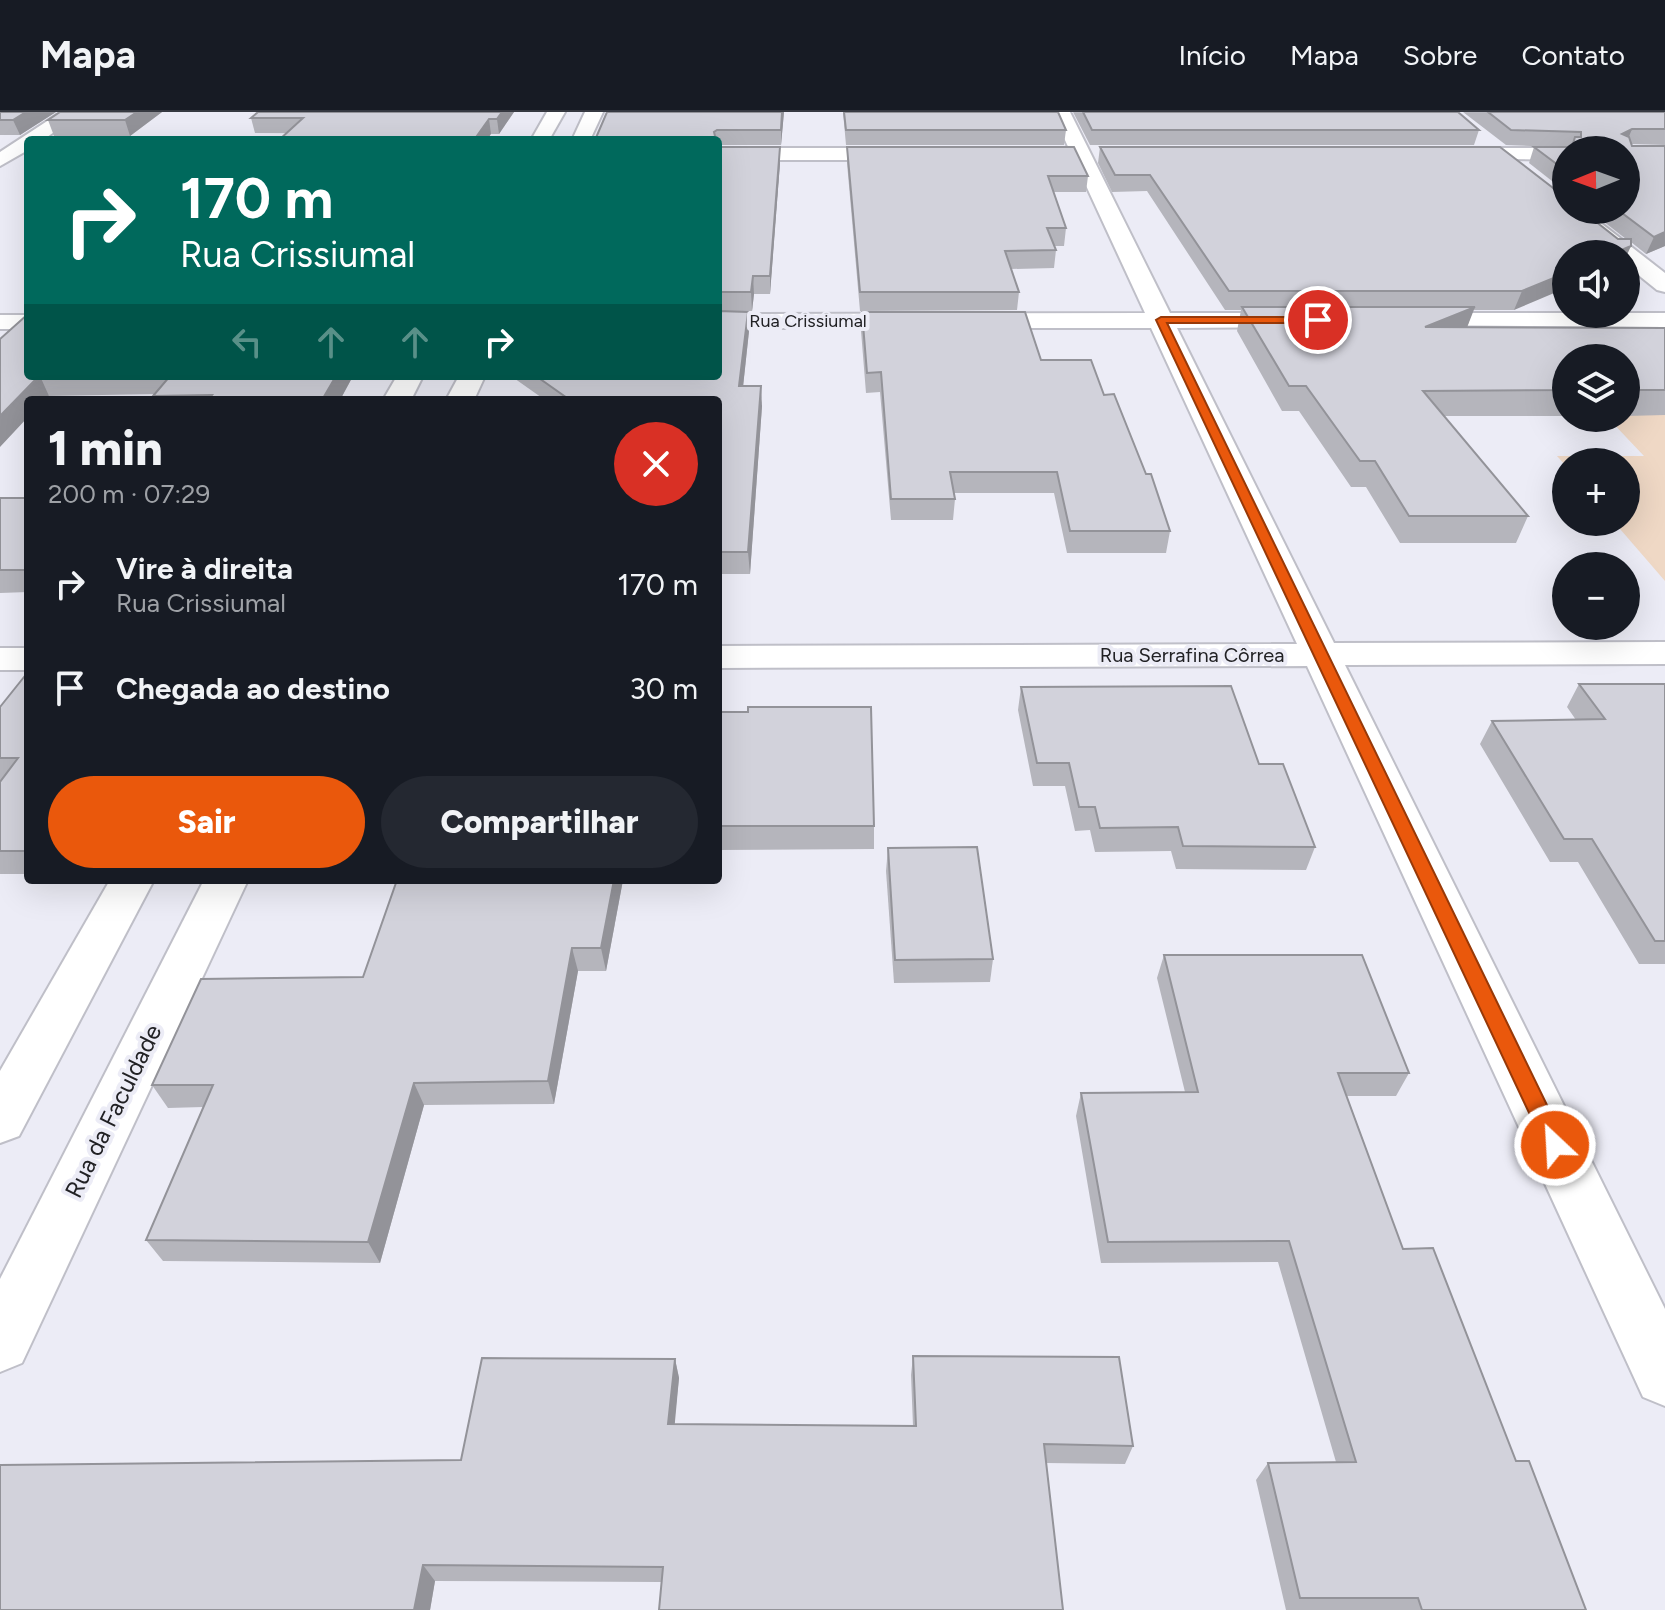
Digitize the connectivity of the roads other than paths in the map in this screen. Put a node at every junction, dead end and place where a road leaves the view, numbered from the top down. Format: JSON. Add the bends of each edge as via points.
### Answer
{"nodes":[{"id":1,"x":73,"y":112,"type":"edge"},
{"id":2,"x":556,"y":112,"type":"edge"},
{"id":3,"x":594,"y":112,"type":"edge"},
{"id":4,"x":1061,"y":112,"type":"edge"},
{"id":5,"x":37,"y":136,"type":"edge"},
{"id":6,"x":542,"y":136,"type":"edge"},
{"id":7,"x":583,"y":136,"type":"edge"},
{"id":8,"x":1479,"y":137,"type":"dead end"},
{"id":9,"x":24,"y":144,"type":"edge"},
{"id":10,"x":722,"y":154,"type":"edge"},
{"id":11,"x":923,"y":154,"type":"edge"},
{"id":12,"x":1422,"y":154,"type":"edge"},
{"id":13,"x":1500,"y":154,"type":"junction"},
{"id":14,"x":1552,"y":154,"type":"edge"},
{"id":15,"x":24,"y":156,"type":"edge"},
{"id":16,"x":2,"y":157,"type":"edge"},
{"id":17,"x":1522,"y":171,"type":"edge"},
{"id":18,"x":1589,"y":224,"type":"edge"},
{"id":19,"x":1665,"y":285,"type":"edge"},
{"id":20,"x":1161,"y":320,"type":"junction"},
{"id":21,"x":1318,"y":320,"type":"edge"},
{"id":22,"x":1381,"y":320,"type":"edge"},
{"id":23,"x":1665,"y":320,"type":"edge"},
{"id":24,"x":722,"y":321,"type":"edge"},
{"id":25,"x":0,"y":322,"type":"edge"},
{"id":26,"x":24,"y":322,"type":"edge"},
{"id":27,"x":1665,"y":653,"type":"edge"},
{"id":28,"x":1320,"y":654,"type":"junction"},
{"id":29,"x":722,"y":657,"type":"edge"},
{"id":30,"x":0,"y":659,"type":"edge"},
{"id":31,"x":24,"y":659,"type":"edge"},
{"id":32,"x":130,"y":884,"type":"edge"},
{"id":33,"x":224,"y":884,"type":"edge"},
{"id":34,"x":0,"y":1120,"type":"edge"},
{"id":35,"x":0,"y":1342,"type":"edge"},
{"id":36,"x":1665,"y":1375,"type":"edge"}],
"edges":[{"from":1,"to":5,"type":"street"},
{"from":2,"to":6,"type":"street"},
{"from":3,"to":7,"type":"street"},
{"from":4,"to":20,"type":"street"},
{"from":8,"to":13,"type":"street"},
{"from":9,"to":16,"type":"street"},
{"from":10,"to":11,"type":"street"},
{"from":12,"to":13,"type":"street"},
{"from":13,"to":14,"type":"street"},
{"from":13,"to":17,"type":"street"},
{"from":15,"to":16,"type":"street"},
{"from":18,"to":19,"type":"street"},
{"from":20,"to":21,"type":"street","name":"Rua Crissiumal"},
{"from":20,"to":24,"type":"street","name":"Rua Crissiumal"},
{"from":20,"to":28,"type":"street"},
{"from":22,"to":23,"type":"street"},
{"from":25,"to":26,"type":"street"},
{"from":27,"to":28,"type":"street","name":"Rua Serrafina Côrrea"},
{"from":28,"to":29,"type":"street","name":"Rua Serrafina Côrrea"},
{"from":28,"to":36,"type":"street"},
{"from":30,"to":31,"type":"street"},
{"from":32,"to":34,"type":"street"},
{"from":33,"to":35,"type":"street","name":"Rua da Faculdade"}]}
